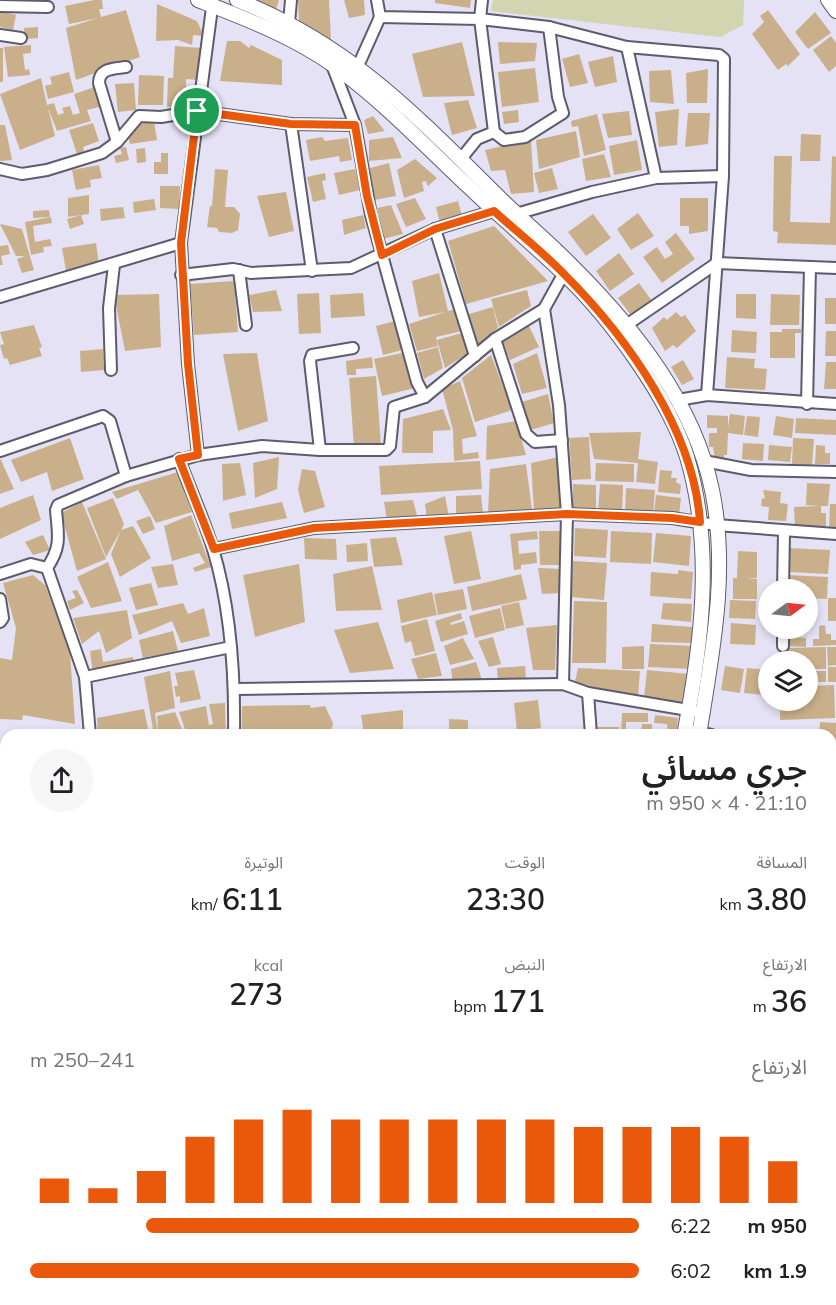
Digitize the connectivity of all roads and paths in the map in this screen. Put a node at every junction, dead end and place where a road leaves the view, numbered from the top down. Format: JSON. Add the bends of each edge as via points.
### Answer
{"nodes":[{"id":1,"x":198,"y":0,"type":"edge"},
{"id":2,"x":237,"y":0,"type":"edge"},
{"id":3,"x":291,"y":0,"type":"edge"},
{"id":4,"x":377,"y":0,"type":"edge"},
{"id":5,"x":482,"y":0,"type":"edge"},
{"id":6,"x":828,"y":0,"type":"edge"},
{"id":7,"x":212,"y":3,"type":"edge"},
{"id":8,"x":0,"y":6,"type":"edge"},
{"id":9,"x":48,"y":7,"type":"dead end"},
{"id":10,"x":836,"y":10,"type":"edge"},
{"id":11,"x":380,"y":17,"type":"junction"},
{"id":12,"x":480,"y":19,"type":"junction"},
{"id":13,"x":289,"y":23,"type":"junction"},
{"id":14,"x":549,"y":27,"type":"junction"},
{"id":15,"x":0,"y":35,"type":"edge"},
{"id":16,"x":21,"y":38,"type":"dead end"},
{"id":17,"x":627,"y":46,"type":"junction"},
{"id":18,"x":332,"y":65,"type":"junction"},
{"id":19,"x":358,"y":66,"type":"junction"},
{"id":20,"x":126,"y":67,"type":"dead end"},
{"id":21,"x":197,"y":111,"type":"junction"},
{"id":22,"x":291,"y":124,"type":"junction"},
{"id":23,"x":355,"y":125,"type":"junction"},
{"id":24,"x":494,"y":132,"type":"junction"},
{"id":25,"x":117,"y":142,"type":"junction"},
{"id":26,"x":460,"y":160,"type":"junction"},
{"id":27,"x":0,"y":169,"type":"edge"},
{"id":28,"x":723,"y":176,"type":"junction"},
{"id":29,"x":656,"y":178,"type":"junction"},
{"id":30,"x":494,"y":211,"type":"junction"},
{"id":31,"x":516,"y":214,"type":"junction"},
{"id":32,"x":435,"y":229,"type":"junction"},
{"id":33,"x":181,"y":243,"type":"junction"},
{"id":34,"x":382,"y":255,"type":"junction"},
{"id":35,"x":717,"y":263,"type":"junction"},
{"id":36,"x":114,"y":265,"type":"junction"},
{"id":37,"x":810,"y":267,"type":"junction"},
{"id":38,"x":836,"y":268,"type":"edge"},
{"id":39,"x":239,"y":270,"type":"junction"},
{"id":40,"x":312,"y":271,"type":"junction"},
{"id":41,"x":564,"y":273,"type":"junction"},
{"id":42,"x":181,"y":275,"type":"junction"},
{"id":43,"x":0,"y":297,"type":"edge"},
{"id":44,"x":544,"y":309,"type":"junction"},
{"id":45,"x":246,"y":325,"type":"dead end"},
{"id":46,"x":625,"y":326,"type":"junction"},
{"id":47,"x":495,"y":339,"type":"junction"},
{"id":48,"x":353,"y":348,"type":"dead end"},
{"id":49,"x":476,"y":356,"type":"junction"},
{"id":50,"x":111,"y":370,"type":"dead end"},
{"id":51,"x":707,"y":395,"type":"junction"},
{"id":52,"x":425,"y":397,"type":"junction"},
{"id":53,"x":678,"y":400,"type":"junction"},
{"id":54,"x":807,"y":404,"type":"junction"},
{"id":55,"x":836,"y":404,"type":"edge"},
{"id":56,"x":562,"y":440,"type":"junction"},
{"id":57,"x":320,"y":450,"type":"junction"},
{"id":58,"x":0,"y":451,"type":"edge"},
{"id":59,"x":198,"y":455,"type":"junction"},
{"id":60,"x":179,"y":459,"type":"junction"},
{"id":61,"x":704,"y":461,"type":"junction"},
{"id":62,"x":836,"y":472,"type":"edge"},
{"id":63,"x":126,"y":476,"type":"junction"},
{"id":64,"x":567,"y":514,"type":"junction"},
{"id":65,"x":700,"y":522,"type":"junction"},
{"id":66,"x":716,"y":525,"type":"junction"},
{"id":67,"x":784,"y":532,"type":"junction"},
{"id":68,"x":836,"y":534,"type":"edge"},
{"id":69,"x":214,"y":549,"type":"junction"},
{"id":70,"x":47,"y":568,"type":"junction"},
{"id":71,"x":0,"y":574,"type":"edge"},
{"id":72,"x":783,"y":579,"type":"edge"},
{"id":73,"x":0,"y":600,"type":"edge"},
{"id":74,"x":0,"y":622,"type":"edge"},
{"id":75,"x":783,"y":639,"type":"edge"},
{"id":76,"x":783,"y":646,"type":"dead end"},
{"id":77,"x":231,"y":647,"type":"junction"},
{"id":78,"x":86,"y":677,"type":"junction"},
{"id":79,"x":563,"y":684,"type":"junction"},
{"id":80,"x":235,"y":688,"type":"junction"},
{"id":81,"x":588,"y":693,"type":"junction"},
{"id":82,"x":689,"y":710,"type":"junction"},
{"id":83,"x":704,"y":713,"type":"junction"},
{"id":84,"x":90,"y":729,"type":"edge"},
{"id":85,"x":234,"y":729,"type":"edge"},
{"id":86,"x":591,"y":729,"type":"edge"},
{"id":87,"x":686,"y":729,"type":"edge"},
{"id":88,"x":704,"y":729,"type":"edge"}],
"edges":[{"from":1,"to":7,"type":"street"},
{"from":2,"to":13,"type":"street"},
{"from":3,"to":13,"type":"street"},
{"from":4,"to":11,"type":"street"},
{"from":5,"to":12,"type":"street"},
{"from":6,"to":10,"type":"street"},
{"from":7,"to":18,"type":"street"},
{"from":7,"to":21,"type":"street"},
{"from":8,"to":9,"type":"street"},
{"from":11,"to":12,"type":"street"},
{"from":11,"to":19,"type":"street"},
{"from":12,"to":14,"type":"street"},
{"from":12,"to":24,"type":"street"},
{"from":13,"to":19,"type":"street"},
{"from":14,"to":17,"type":"street"},
{"from":14,"to":24,"type":"street","via":[[563,113],[525,137],[504,140]]},
{"from":15,"to":16,"type":"street"},
{"from":17,"to":28,"type":"street","via":[[719,55],[723,59]]},
{"from":17,"to":29,"type":"street"},
{"from":18,"to":23,"type":"street"},
{"from":18,"to":30,"type":"street","via":[[375,99]]},
{"from":19,"to":26,"type":"street"},
{"from":20,"to":25,"type":"street","via":[[103,71],[99,76]]},
{"from":21,"to":22,"type":"street"},
{"from":21,"to":25,"type":"street","via":[[140,116]]},
{"from":21,"to":33,"type":"street"},
{"from":22,"to":23,"type":"street"},
{"from":22,"to":40,"type":"street"},
{"from":23,"to":34,"type":"street"},
{"from":24,"to":26,"type":"street","via":[[477,139]]},
{"from":25,"to":27,"type":"street","via":[[102,153],[47,170],[22,174]]},
{"from":26,"to":31,"type":"street"},
{"from":28,"to":29,"type":"street"},
{"from":28,"to":35,"type":"street"},
{"from":29,"to":31,"type":"street"},
{"from":30,"to":32,"type":"street"},
{"from":30,"to":41,"type":"street"},
{"from":31,"to":46,"type":"street","via":[[574,267]]},
{"from":32,"to":34,"type":"street"},
{"from":32,"to":49,"type":"street"},
{"from":33,"to":36,"type":"street"},
{"from":33,"to":42,"type":"street"},
{"from":34,"to":40,"type":"street","via":[[351,268]]},
{"from":34,"to":52,"type":"street","via":[[417,382]]},
{"from":35,"to":37,"type":"street"},
{"from":35,"to":46,"type":"street"},
{"from":35,"to":51,"type":"street"},
{"from":36,"to":43,"type":"street"},
{"from":36,"to":50,"type":"street","via":[[109,308]]},
{"from":37,"to":38,"type":"street"},
{"from":37,"to":54,"type":"street"},
{"from":39,"to":40,"type":"street"},
{"from":39,"to":42,"type":"street"},
{"from":39,"to":45,"type":"street"},
{"from":41,"to":44,"type":"street"},
{"from":41,"to":65,"type":"street","via":[[612,330],[662,402],[686,455]]},
{"from":42,"to":59,"type":"street"},
{"from":44,"to":47,"type":"street"},
{"from":44,"to":56,"type":"street"},
{"from":46,"to":53,"type":"street"},
{"from":47,"to":49,"type":"street"},
{"from":47,"to":56,"type":"street","via":[[526,434],[535,442]]},
{"from":48,"to":57,"type":"street","via":[[316,352],[310,362]]},
{"from":49,"to":52,"type":"street"},
{"from":51,"to":53,"type":"street"},
{"from":51,"to":54,"type":"street"},
{"from":52,"to":57,"type":"street","via":[[394,407],[390,446],[386,450]]},
{"from":53,"to":61,"type":"street"},
{"from":54,"to":55,"type":"street"},
{"from":56,"to":64,"type":"street"},
{"from":57,"to":59,"type":"street","via":[[262,446]]},
{"from":58,"to":63,"type":"street","via":[[103,416],[110,421]]},
{"from":59,"to":60,"type":"street"},
{"from":60,"to":63,"type":"street"},
{"from":60,"to":69,"type":"street"},
{"from":61,"to":62,"type":"street","via":[[751,470]]},
{"from":61,"to":66,"type":"street"},
{"from":63,"to":70,"type":"street","via":[[58,505],[59,540],[56,555]]},
{"from":64,"to":65,"type":"street"},
{"from":64,"to":69,"type":"street","via":[[314,528]]},
{"from":64,"to":79,"type":"street"},
{"from":65,"to":66,"type":"street"},
{"from":65,"to":82,"type":"street","via":[[702,608]]},
{"from":66,"to":67,"type":"street"},
{"from":66,"to":83,"type":"street","via":[[718,603]]},
{"from":67,"to":68,"type":"street"},
{"from":67,"to":72,"type":"street"},
{"from":69,"to":77,"type":"street"},
{"from":70,"to":71,"type":"street","via":[[31,564]]},
{"from":70,"to":78,"type":"street"},
{"from":73,"to":74,"type":"street"},
{"from":75,"to":76,"type":"street"},
{"from":77,"to":78,"type":"street"},
{"from":77,"to":80,"type":"street"},
{"from":78,"to":84,"type":"street"},
{"from":79,"to":80,"type":"street"},
{"from":79,"to":81,"type":"street"},
{"from":80,"to":85,"type":"street"},
{"from":81,"to":82,"type":"street"},
{"from":81,"to":86,"type":"street"},
{"from":82,"to":83,"type":"street"},
{"from":82,"to":87,"type":"street"},
{"from":83,"to":88,"type":"street"}]}
